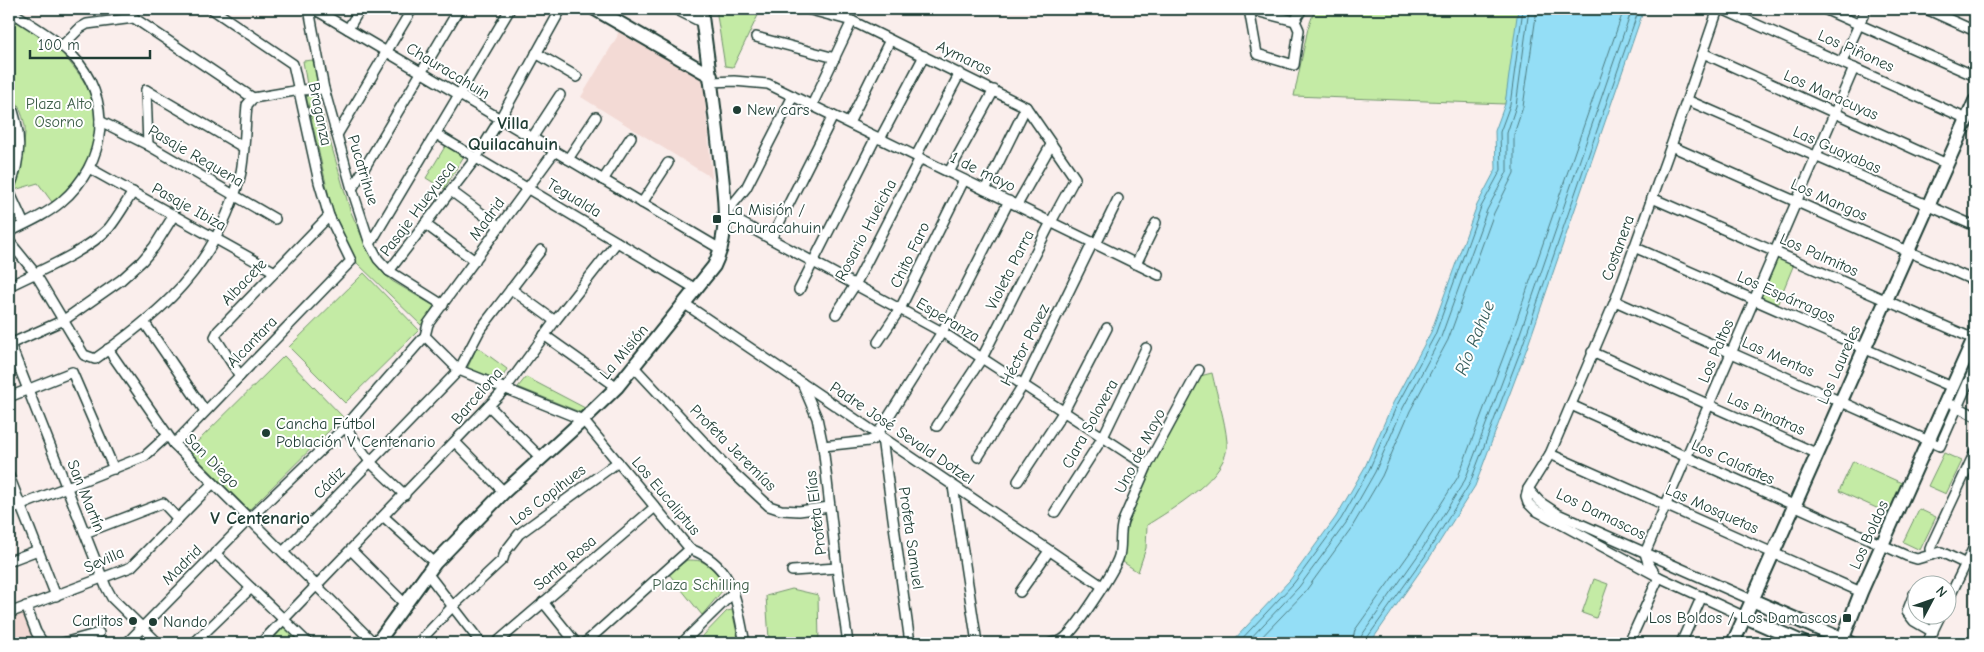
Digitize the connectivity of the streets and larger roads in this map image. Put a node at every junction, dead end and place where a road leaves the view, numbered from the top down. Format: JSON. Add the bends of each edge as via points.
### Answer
{"nodes":[{"id":1,"x":212,"y":9,"type":"edge"},
{"id":2,"x":309,"y":9,"type":"edge"},
{"id":3,"x":314,"y":9,"type":"edge"},
{"id":4,"x":360,"y":9,"type":"edge"},
{"id":5,"x":412,"y":9,"type":"edge"},
{"id":6,"x":460,"y":9,"type":"edge"},
{"id":7,"x":510,"y":9,"type":"edge"},
{"id":8,"x":561,"y":9,"type":"edge"},
{"id":9,"x":595,"y":9,"type":"edge"},
{"id":10,"x":701,"y":9,"type":"edge"},
{"id":11,"x":807,"y":9,"type":"edge"},
{"id":12,"x":1249,"y":9,"type":"edge"},
{"id":13,"x":1302,"y":9,"type":"edge"},
{"id":14,"x":1718,"y":9,"type":"edge"},
{"id":15,"x":1722,"y":9,"type":"edge"},
{"id":16,"x":1824,"y":9,"type":"edge"},
{"id":17,"x":1866,"y":9,"type":"edge"},
{"id":18,"x":1926,"y":9,"type":"edge"},
{"id":19,"x":9,"y":10,"type":"edge"},
{"id":20,"x":679,"y":11,"type":"edge"},
{"id":21,"x":852,"y":20,"type":"junction"},
{"id":22,"x":1295,"y":21,"type":"junction"},
{"id":23,"x":703,"y":23,"type":"junction"},
{"id":24,"x":1859,"y":24,"type":"junction"},
{"id":25,"x":348,"y":29,"type":"junction"},
{"id":26,"x":1975,"y":30,"type":"edge"},
{"id":27,"x":756,"y":37,"type":"dead end"},
{"id":28,"x":890,"y":40,"type":"junction"},
{"id":29,"x":62,"y":46,"type":"junction"},
{"id":30,"x":386,"y":52,"type":"junction"},
{"id":31,"x":536,"y":53,"type":"junction"},
{"id":32,"x":1703,"y":53,"type":"junction"},
{"id":33,"x":924,"y":56,"type":"junction"},
{"id":34,"x":835,"y":58,"type":"junction"},
{"id":35,"x":1842,"y":62,"type":"junction"},
{"id":36,"x":1854,"y":68,"type":"junction"},
{"id":37,"x":421,"y":72,"type":"junction"},
{"id":38,"x":960,"y":73,"type":"junction"},
{"id":39,"x":1975,"y":76,"type":"edge"},
{"id":40,"x":578,"y":77,"type":"dead end"},
{"id":41,"x":711,"y":79,"type":"junction"},
{"id":42,"x":324,"y":88,"type":"junction"},
{"id":43,"x":300,"y":90,"type":"junction"},
{"id":44,"x":994,"y":90,"type":"junction"},
{"id":45,"x":459,"y":95,"type":"junction"},
{"id":46,"x":560,"y":95,"type":"dead end"},
{"id":47,"x":793,"y":96,"type":"junction"},
{"id":48,"x":254,"y":98,"type":"junction"},
{"id":49,"x":1687,"y":100,"type":"junction"},
{"id":50,"x":9,"y":101,"type":"edge"},
{"id":51,"x":1975,"y":101,"type":"edge"},
{"id":52,"x":812,"y":105,"type":"junction"},
{"id":53,"x":1026,"y":107,"type":"junction"},
{"id":54,"x":1835,"y":113,"type":"junction"},
{"id":55,"x":596,"y":116,"type":"dead end"},
{"id":56,"x":833,"y":116,"type":"junction"},
{"id":57,"x":500,"y":119,"type":"junction"},
{"id":58,"x":100,"y":121,"type":"junction"},
{"id":59,"x":1971,"y":121,"type":"edge"},
{"id":60,"x":849,"y":124,"type":"junction"},
{"id":61,"x":436,"y":134,"type":"junction"},
{"id":62,"x":336,"y":135,"type":"junction"},
{"id":63,"x":631,"y":137,"type":"dead end"},
{"id":64,"x":532,"y":138,"type":"junction"},
{"id":65,"x":878,"y":138,"type":"junction"},
{"id":66,"x":148,"y":145,"type":"junction"},
{"id":67,"x":1051,"y":145,"type":"junction"},
{"id":68,"x":1671,"y":146,"type":"junction"},
{"id":69,"x":243,"y":147,"type":"junction"},
{"id":70,"x":555,"y":151,"type":"junction"},
{"id":71,"x":918,"y":157,"type":"junction"},
{"id":72,"x":1816,"y":157,"type":"junction"},
{"id":73,"x":476,"y":158,"type":"junction"},
{"id":74,"x":568,"y":159,"type":"junction"},
{"id":75,"x":668,"y":163,"type":"dead end"},
{"id":76,"x":1947,"y":164,"type":"junction"},
{"id":77,"x":89,"y":168,"type":"junction"},
{"id":78,"x":949,"y":172,"type":"junction"},
{"id":79,"x":1075,"y":178,"type":"joint"},
{"id":80,"x":603,"y":180,"type":"junction"},
{"id":81,"x":964,"y":180,"type":"junction"},
{"id":82,"x":528,"y":188,"type":"junction"},
{"id":83,"x":723,"y":188,"type":"junction"},
{"id":84,"x":746,"y":188,"type":"junction"},
{"id":85,"x":352,"y":189,"type":"junction"},
{"id":86,"x":9,"y":190,"type":"edge"},
{"id":87,"x":985,"y":190,"type":"junction"},
{"id":88,"x":451,"y":191,"type":"junction"},
{"id":89,"x":133,"y":192,"type":"junction"},
{"id":90,"x":234,"y":196,"type":"junction"},
{"id":91,"x":1652,"y":198,"type":"junction"},
{"id":92,"x":1118,"y":199,"type":"dead end"},
{"id":93,"x":1796,"y":202,"type":"junction"},
{"id":94,"x":642,"y":203,"type":"junction"},
{"id":95,"x":1013,"y":203,"type":"junction"},
{"id":96,"x":1928,"y":206,"type":"junction"},
{"id":97,"x":725,"y":214,"type":"junction"},
{"id":98,"x":174,"y":215,"type":"junction"},
{"id":99,"x":330,"y":216,"type":"junction"},
{"id":100,"x":275,"y":219,"type":"dead end"},
{"id":101,"x":1051,"y":222,"type":"junction"},
{"id":102,"x":1156,"y":222,"type":"dead end"},
{"id":103,"x":24,"y":224,"type":"junction"},
{"id":104,"x":425,"y":224,"type":"junction"},
{"id":105,"x":1975,"y":226,"type":"edge"},
{"id":106,"x":500,"y":227,"type":"junction"},
{"id":107,"x":9,"y":232,"type":"edge"},
{"id":108,"x":216,"y":239,"type":"junction"},
{"id":109,"x":771,"y":239,"type":"junction"},
{"id":110,"x":9,"y":241,"type":"edge"},
{"id":111,"x":617,"y":242,"type":"junction"},
{"id":112,"x":1094,"y":243,"type":"junction"},
{"id":113,"x":370,"y":244,"type":"junction"},
{"id":114,"x":1634,"y":246,"type":"junction"},
{"id":115,"x":541,"y":250,"type":"dead end"},
{"id":116,"x":722,"y":250,"type":"junction"},
{"id":117,"x":1908,"y":251,"type":"junction"},
{"id":118,"x":1775,"y":252,"type":"junction"},
{"id":119,"x":351,"y":261,"type":"joint"},
{"id":120,"x":475,"y":261,"type":"junction"},
{"id":121,"x":813,"y":262,"type":"junction"},
{"id":122,"x":1136,"y":264,"type":"junction"},
{"id":123,"x":389,"y":271,"type":"junction"},
{"id":124,"x":275,"y":272,"type":"junction"},
{"id":125,"x":35,"y":273,"type":"junction"},
{"id":126,"x":1159,"y":275,"type":"dead end"},
{"id":127,"x":1975,"y":281,"type":"edge"},
{"id":128,"x":855,"y":285,"type":"junction"},
{"id":129,"x":9,"y":286,"type":"edge"},
{"id":130,"x":512,"y":289,"type":"junction"},
{"id":131,"x":696,"y":289,"type":"junction"},
{"id":132,"x":799,"y":290,"type":"dead end"},
{"id":133,"x":1754,"y":300,"type":"junction"},
{"id":134,"x":1615,"y":301,"type":"junction"},
{"id":135,"x":1886,"y":301,"type":"junction"},
{"id":136,"x":685,"y":304,"type":"junction"},
{"id":137,"x":443,"y":306,"type":"junction"},
{"id":138,"x":900,"y":309,"type":"junction"},
{"id":139,"x":836,"y":314,"type":"dead end"},
{"id":140,"x":64,"y":320,"type":"junction"},
{"id":141,"x":555,"y":321,"type":"junction"},
{"id":142,"x":144,"y":322,"type":"junction"},
{"id":143,"x":1107,"y":328,"type":"dead end"},
{"id":144,"x":942,"y":332,"type":"junction"},
{"id":145,"x":544,"y":335,"type":"junction"},
{"id":146,"x":425,"y":336,"type":"junction"},
{"id":147,"x":1975,"y":338,"type":"edge"},
{"id":148,"x":878,"y":342,"type":"dead end"},
{"id":149,"x":1146,"y":348,"type":"dead end"},
{"id":150,"x":1864,"y":349,"type":"junction"},
{"id":151,"x":108,"y":350,"type":"junction"},
{"id":152,"x":1592,"y":352,"type":"junction"},
{"id":153,"x":1732,"y":352,"type":"junction"},
{"id":154,"x":982,"y":358,"type":"junction"},
{"id":155,"x":1971,"y":358,"type":"edge"},
{"id":156,"x":634,"y":367,"type":"junction"},
{"id":157,"x":1975,"y":367,"type":"edge"},
{"id":158,"x":459,"y":370,"type":"junction"},
{"id":159,"x":1199,"y":370,"type":"dead end"},
{"id":160,"x":240,"y":376,"type":"junction"},
{"id":161,"x":802,"y":383,"type":"junction"},
{"id":162,"x":1023,"y":385,"type":"junction"},
{"id":163,"x":617,"y":387,"type":"junction"},
{"id":164,"x":1952,"y":387,"type":"junction"},
{"id":165,"x":505,"y":389,"type":"junction"},
{"id":166,"x":28,"y":390,"type":"junction"},
{"id":167,"x":9,"y":397,"type":"edge"},
{"id":168,"x":1841,"y":402,"type":"junction"},
{"id":169,"x":1952,"y":404,"type":"junction"},
{"id":170,"x":1571,"y":405,"type":"junction"},
{"id":171,"x":1709,"y":405,"type":"junction"},
{"id":172,"x":489,"y":406,"type":"junction"},
{"id":173,"x":205,"y":411,"type":"junction"},
{"id":174,"x":1064,"y":411,"type":"junction"},
{"id":175,"x":1975,"y":416,"type":"edge"},
{"id":176,"x":583,"y":420,"type":"junction"},
{"id":177,"x":937,"y":426,"type":"dead end"},
{"id":178,"x":344,"y":427,"type":"junction"},
{"id":179,"x":167,"y":436,"type":"junction"},
{"id":180,"x":880,"y":436,"type":"junction"},
{"id":181,"x":1103,"y":437,"type":"junction"},
{"id":182,"x":455,"y":442,"type":"junction"},
{"id":183,"x":1929,"y":442,"type":"junction"},
{"id":184,"x":174,"y":444,"type":"junction"},
{"id":185,"x":823,"y":446,"type":"junction"},
{"id":186,"x":1975,"y":452,"type":"edge"},
{"id":187,"x":1550,"y":454,"type":"junction"},
{"id":188,"x":1818,"y":454,"type":"junction"},
{"id":189,"x":978,"y":457,"type":"dead end"},
{"id":190,"x":1686,"y":457,"type":"junction"},
{"id":191,"x":541,"y":458,"type":"junction"},
{"id":192,"x":370,"y":462,"type":"junction"},
{"id":193,"x":618,"y":462,"type":"junction"},
{"id":194,"x":1147,"y":466,"type":"junction"},
{"id":195,"x":114,"y":469,"type":"junction"},
{"id":196,"x":9,"y":476,"type":"edge"},
{"id":197,"x":1018,"y":481,"type":"dead end"},
{"id":198,"x":213,"y":483,"type":"junction"},
{"id":199,"x":953,"y":486,"type":"junction"},
{"id":200,"x":67,"y":488,"type":"junction"},
{"id":201,"x":1528,"y":489,"type":"junction"},
{"id":202,"x":504,"y":492,"type":"junction"},
{"id":203,"x":405,"y":495,"type":"junction"},
{"id":204,"x":1666,"y":505,"type":"junction"},
{"id":205,"x":20,"y":506,"type":"junction"},
{"id":206,"x":1794,"y":506,"type":"junction"},
{"id":207,"x":655,"y":507,"type":"junction"},
{"id":208,"x":830,"y":507,"type":"junction"},
{"id":209,"x":9,"y":510,"type":"edge"},
{"id":210,"x":1055,"y":512,"type":"dead end"},
{"id":211,"x":384,"y":517,"type":"junction"},
{"id":212,"x":178,"y":519,"type":"junction"},
{"id":213,"x":249,"y":519,"type":"junction"},
{"id":214,"x":85,"y":533,"type":"junction"},
{"id":215,"x":1975,"y":545,"type":"edge"},
{"id":216,"x":1882,"y":546,"type":"junction"},
{"id":217,"x":690,"y":548,"type":"junction"},
{"id":218,"x":38,"y":550,"type":"junction"},
{"id":219,"x":351,"y":550,"type":"junction"},
{"id":220,"x":1049,"y":551,"type":"junction"},
{"id":221,"x":283,"y":552,"type":"junction"},
{"id":222,"x":216,"y":553,"type":"junction"},
{"id":223,"x":1645,"y":553,"type":"junction"},
{"id":224,"x":1773,"y":553,"type":"junction"},
{"id":225,"x":1931,"y":555,"type":"junction"},
{"id":226,"x":9,"y":561,"type":"edge"},
{"id":227,"x":1966,"y":564,"type":"junction"},
{"id":228,"x":431,"y":568,"type":"junction"},
{"id":229,"x":837,"y":568,"type":"junction"},
{"id":230,"x":792,"y":571,"type":"dead end"},
{"id":231,"x":1659,"y":577,"type":"junction"},
{"id":232,"x":103,"y":578,"type":"junction"},
{"id":233,"x":1956,"y":585,"type":"edge"},
{"id":234,"x":317,"y":586,"type":"junction"},
{"id":235,"x":1102,"y":586,"type":"junction"},
{"id":236,"x":251,"y":588,"type":"junction"},
{"id":237,"x":734,"y":592,"type":"junction"},
{"id":238,"x":1020,"y":592,"type":"dead end"},
{"id":239,"x":1861,"y":592,"type":"junction"},
{"id":240,"x":56,"y":596,"type":"junction"},
{"id":241,"x":1702,"y":596,"type":"junction"},
{"id":242,"x":1752,"y":600,"type":"junction"},
{"id":243,"x":543,"y":602,"type":"junction"},
{"id":244,"x":405,"y":604,"type":"junction"},
{"id":245,"x":26,"y":606,"type":"junction"},
{"id":246,"x":453,"y":606,"type":"junction"},
{"id":247,"x":9,"y":613,"type":"edge"},
{"id":248,"x":1745,"y":617,"type":"junction"},
{"id":249,"x":284,"y":620,"type":"junction"},
{"id":250,"x":1919,"y":624,"type":"edge"},
{"id":251,"x":1937,"y":624,"type":"edge"},
{"id":252,"x":142,"y":627,"type":"junction"},
{"id":253,"x":1933,"y":632,"type":"junction"},
{"id":254,"x":99,"y":633,"type":"dead end"},
{"id":255,"x":1795,"y":642,"type":"edge"},
{"id":256,"x":1845,"y":642,"type":"edge"},
{"id":257,"x":44,"y":643,"type":"edge"},
{"id":258,"x":63,"y":643,"type":"edge"},
{"id":259,"x":127,"y":643,"type":"edge"},
{"id":260,"x":158,"y":643,"type":"edge"},
{"id":261,"x":194,"y":643,"type":"edge"},
{"id":262,"x":261,"y":643,"type":"edge"},
{"id":263,"x":308,"y":643,"type":"edge"},
{"id":264,"x":376,"y":643,"type":"edge"},
{"id":265,"x":418,"y":643,"type":"edge"},
{"id":266,"x":481,"y":643,"type":"edge"},
{"id":267,"x":496,"y":643,"type":"edge"},
{"id":268,"x":576,"y":643,"type":"edge"},
{"id":269,"x":585,"y":643,"type":"edge"},
{"id":270,"x":682,"y":643,"type":"edge"},
{"id":271,"x":744,"y":643,"type":"edge"},
{"id":272,"x":848,"y":643,"type":"edge"},
{"id":273,"x":910,"y":643,"type":"edge"},
{"id":274,"x":977,"y":643,"type":"edge"},
{"id":275,"x":1051,"y":643,"type":"edge"},
{"id":276,"x":1630,"y":643,"type":"edge"},
{"id":277,"x":1681,"y":643,"type":"edge"},
{"id":278,"x":1733,"y":643,"type":"edge"},
{"id":279,"x":1927,"y":643,"type":"edge"}],
"edges":[{"from":1,"to":43,"type":"street","name":"Braganza","via":[[290,60]]},
{"from":2,"to":42,"type":"street","name":"Pucatrihue"},
{"from":3,"to":25,"type":"street","name":"Chauracahuin"},
{"from":4,"to":25,"type":"street"},
{"from":5,"to":30,"type":"street"},
{"from":6,"to":37,"type":"street"},
{"from":7,"to":45,"type":"street"},
{"from":8,"to":31,"type":"street","name":"Pasaje Hueyusca"},
{"from":9,"to":41,"type":"street"},
{"from":10,"to":20,"type":"street"},
{"from":10,"to":23,"type":"street","name":"La Misión"},
{"from":11,"to":21,"type":"street","name":"Aymaras"},
{"from":12,"to":22,"type":"street"},
{"from":12,"to":22,"type":"street","via":[[1257,54],[1294,65],[1299,30]]},
{"from":13,"to":22,"type":"street"},
{"from":14,"to":32,"type":"street","name":"Costanera"},
{"from":15,"to":35,"type":"street","name":"Los Piñones"},
{"from":16,"to":24,"type":"street"},
{"from":17,"to":24,"type":"street"},
{"from":18,"to":26,"type":"street"},
{"from":19,"to":29,"type":"street"},
{"from":20,"to":23,"type":"street"},
{"from":21,"to":28,"type":"street","name":"Aymaras"},
{"from":21,"to":34,"type":"street"},
{"from":23,"to":41,"type":"street","name":"La Misión"},
{"from":24,"to":35,"type":"street"},
{"from":24,"to":39,"type":"street"},
{"from":25,"to":30,"type":"street","name":"Chauracahuin"},
{"from":27,"to":34,"type":"street"},
{"from":28,"to":33,"type":"street","name":"Aymaras"},
{"from":28,"to":60,"type":"street"},
{"from":29,"to":48,"type":"street","via":[[88,24],[134,18]]},
{"from":29,"to":58,"type":"street","via":[[88,78],[98,104]]},
{"from":30,"to":37,"type":"street","name":"Chauracahuin"},
{"from":30,"to":62,"type":"street"},
{"from":31,"to":40,"type":"street"},
{"from":31,"to":57,"type":"street","name":"Pasaje Hueyusca"},
{"from":32,"to":49,"type":"street","name":"Costanera"},
{"from":32,"to":54,"type":"street","name":"Los Maracuyas"},
{"from":33,"to":38,"type":"street","name":"Aymaras"},
{"from":33,"to":65,"type":"street"},
{"from":34,"to":52,"type":"street"},
{"from":35,"to":36,"type":"street","name":"Los Piñones"},
{"from":36,"to":54,"type":"street","name":"Los Paltos"},
{"from":36,"to":59,"type":"street","name":"Los Piñones"},
{"from":37,"to":45,"type":"street","name":"Chauracahuin"},
{"from":37,"to":85,"type":"street"},
{"from":38,"to":44,"type":"street","name":"Aymaras"},
{"from":38,"to":71,"type":"street","name":"Rosario Hueicha"},
{"from":41,"to":47,"type":"street","name":"1 de mayo","via":[[768,84]]},
{"from":41,"to":83,"type":"street","name":"La Misión"},
{"from":42,"to":43,"type":"street"},
{"from":42,"to":62,"type":"street","name":"Pucatrihue"},
{"from":43,"to":48,"type":"street"},
{"from":43,"to":99,"type":"street","name":"Braganza","via":[[319,182]]},
{"from":44,"to":53,"type":"street","name":"Aymaras"},
{"from":44,"to":78,"type":"street"},
{"from":45,"to":57,"type":"street","name":"Chauracahuin"},
{"from":45,"to":61,"type":"street"},
{"from":46,"to":64,"type":"street"},
{"from":47,"to":52,"type":"street","name":"1 de mayo"},
{"from":47,"to":84,"type":"street"},
{"from":48,"to":69,"type":"street","via":[[248,105]]},
{"from":49,"to":68,"type":"street","name":"Costanera"},
{"from":49,"to":72,"type":"street","name":"Las Guayabas"},
{"from":50,"to":86,"type":"street","via":[[17,123],[19,149]]},
{"from":51,"to":59,"type":"street","name":"Los Laureles"},
{"from":52,"to":56,"type":"street","name":"1 de mayo"},
{"from":53,"to":67,"type":"street","name":"Aymaras"},
{"from":53,"to":87,"type":"street"},
{"from":54,"to":72,"type":"street","name":"Los Paltos"},
{"from":54,"to":76,"type":"street","name":"Los Maracuyas"},
{"from":55,"to":74,"type":"street"},
{"from":56,"to":60,"type":"street","name":"1 de mayo"},
{"from":56,"to":109,"type":"street"},
{"from":57,"to":64,"type":"street","name":"Chauracahuin"},
{"from":57,"to":73,"type":"street","name":"Pasaje Hueyusca"},
{"from":58,"to":66,"type":"street","name":"Pasaje Requena"},
{"from":58,"to":77,"type":"street","via":[[98,148]]},
{"from":59,"to":76,"type":"street","name":"Los Laureles"},
{"from":60,"to":65,"type":"street","name":"1 de mayo"},
{"from":61,"to":73,"type":"street","name":"Tegualda"},
{"from":61,"to":113,"type":"street"},
{"from":62,"to":85,"type":"street","name":"Pucatrihue"},
{"from":63,"to":80,"type":"street"},
{"from":64,"to":70,"type":"street","name":"Chauracahuin"},
{"from":65,"to":71,"type":"street","name":"1 de mayo"},
{"from":65,"to":121,"type":"street"},
{"from":66,"to":69,"type":"street","via":[[146,90]]},
{"from":66,"to":90,"type":"street","name":"Pasaje Requena"},
{"from":67,"to":79,"type":"street","name":"Aymaras"},
{"from":67,"to":95,"type":"street"},
{"from":68,"to":91,"type":"street","name":"Costanera"},
{"from":68,"to":93,"type":"street","name":"Los Mangos"},
{"from":69,"to":90,"type":"street","via":[[242,167]]},
{"from":70,"to":74,"type":"street","name":"Chauracahuin"},
{"from":70,"to":82,"type":"street","name":"Madrid"},
{"from":71,"to":78,"type":"street","name":"1 de mayo"},
{"from":71,"to":128,"type":"street","name":"Rosario Hueicha"},
{"from":72,"to":93,"type":"street","name":"Los Paltos"},
{"from":72,"to":96,"type":"street","name":"Las Guayabas"},
{"from":73,"to":82,"type":"street","name":"Tegualda"},
{"from":73,"to":88,"type":"street","name":"Pasaje Hueyusca"},
{"from":74,"to":80,"type":"street","name":"Chauracahuin"},
{"from":75,"to":94,"type":"street"},
{"from":76,"to":96,"type":"street","name":"Los Laureles"},
{"from":77,"to":89,"type":"street","name":"Pasaje Ibiza"},
{"from":77,"to":103,"type":"street","via":[[63,201]]},
{"from":78,"to":81,"type":"street","name":"1 de mayo"},
{"from":79,"to":101,"type":"street","name":"Violeta Parra"},
{"from":80,"to":94,"type":"street","name":"Chauracahuin"},
{"from":81,"to":87,"type":"street","name":"1 de mayo"},
{"from":81,"to":138,"type":"street","name":"Chito Faro"},
{"from":82,"to":106,"type":"street","name":"Madrid"},
{"from":82,"to":111,"type":"street","name":"Tegualda"},
{"from":83,"to":84,"type":"street","via":[[729,194],[736,194]]},
{"from":83,"to":97,"type":"street","name":"La Misión"},
{"from":84,"to":97,"type":"street"},
{"from":85,"to":113,"type":"street","name":"Pucatrihue"},
{"from":86,"to":103,"type":"street"},
{"from":87,"to":95,"type":"street","name":"1 de mayo"},
{"from":88,"to":104,"type":"street","name":"Pasaje Hueyusca"},
{"from":88,"to":106,"type":"street"},
{"from":89,"to":98,"type":"street","name":"Pasaje Ibiza"},
{"from":89,"to":125,"type":"street","via":[[109,228]]},
{"from":90,"to":100,"type":"street","name":"Pasaje Requena"},
{"from":90,"to":108,"type":"street"},
{"from":91,"to":114,"type":"street","name":"Costanera"},
{"from":91,"to":118,"type":"street","name":"Los Palmitos"},
{"from":92,"to":112,"type":"street","name":"Héctor Pavez"},
{"from":93,"to":117,"type":"street","name":"Los Mangos"},
{"from":93,"to":118,"type":"street","name":"Los Paltos"},
{"from":94,"to":116,"type":"street","name":"Chauracahuin"},
{"from":95,"to":101,"type":"street","name":"1 de mayo"},
{"from":95,"to":144,"type":"street"},
{"from":96,"to":105,"type":"street","name":"Las Guayabas"},
{"from":96,"to":117,"type":"street","name":"Los Laureles"},
{"from":97,"to":109,"type":"street","name":"Esperanza"},
{"from":97,"to":116,"type":"street","name":"La Misión"},
{"from":98,"to":108,"type":"street","name":"Pasaje Ibiza"},
{"from":98,"to":140,"type":"street","via":[[142,261]]},
{"from":99,"to":119,"type":"street","name":"Braganza"},
{"from":99,"to":124,"type":"street","name":"Albacete"},
{"from":101,"to":112,"type":"street","name":"1 de mayo"},
{"from":101,"to":154,"type":"street","name":"Violeta Parra"},
{"from":102,"to":122,"type":"street"},
{"from":103,"to":107,"type":"street"},
{"from":104,"to":120,"type":"street"},
{"from":104,"to":123,"type":"street","name":"Pasaje Hueyusca"},
{"from":106,"to":120,"type":"street","name":"Madrid"},
{"from":108,"to":124,"type":"street","name":"Pasaje Ibiza"},
{"from":108,"to":142,"type":"street","via":[[181,288]]},
{"from":109,"to":121,"type":"street","name":"Esperanza"},
{"from":110,"to":125,"type":"street"},
{"from":111,"to":131,"type":"street","name":"Tegualda"},
{"from":111,"to":141,"type":"street","name":"Barcelona"},
{"from":112,"to":122,"type":"street","name":"1 de mayo"},
{"from":112,"to":162,"type":"street","name":"Héctor Pavez"},
{"from":113,"to":123,"type":"street","name":"Pucatrihue"},
{"from":114,"to":133,"type":"street","name":"Los Espárragos"},
{"from":114,"to":134,"type":"street","name":"Costanera"},
{"from":115,"to":130,"type":"street","name":"Cádiz"},
{"from":116,"to":131,"type":"street","name":"La Misión"},
{"from":117,"to":127,"type":"street","name":"Los Mangos"},
{"from":117,"to":135,"type":"street","name":"Los Laureles"},
{"from":118,"to":133,"type":"street","name":"Los Paltos"},
{"from":118,"to":135,"type":"street","name":"Los Palmitos"},
{"from":119,"to":160,"type":"street","name":"Alcantara"},
{"from":120,"to":137,"type":"street","name":"Madrid"},
{"from":121,"to":128,"type":"street","name":"Esperanza"},
{"from":121,"to":132,"type":"street"},
{"from":122,"to":126,"type":"street","name":"1 de mayo"},
{"from":123,"to":137,"type":"street","name":"Pucatrihue"},
{"from":124,"to":160,"type":"street","name":"Albacete","via":[[215,338]]},
{"from":125,"to":129,"type":"street"},
{"from":125,"to":140,"type":"street"},
{"from":128,"to":138,"type":"street","name":"Esperanza"},
{"from":128,"to":139,"type":"street","name":"Rosario Hueicha"},
{"from":130,"to":141,"type":"street"},
{"from":130,"to":158,"type":"street","name":"Cádiz","via":[[480,330]]},
{"from":131,"to":136,"type":"street","name":"La Misión"},
{"from":133,"to":150,"type":"street","name":"Los Espárragos"},
{"from":133,"to":153,"type":"street","name":"Los Paltos"},
{"from":134,"to":152,"type":"street","name":"Costanera"},
{"from":134,"to":153,"type":"street","name":"Las Mentas"},
{"from":135,"to":147,"type":"street","name":"Los Palmitos"},
{"from":135,"to":150,"type":"street","name":"Los Laureles"},
{"from":136,"to":156,"type":"street","name":"La Misión"},
{"from":136,"to":161,"type":"street","name":"Padre José Sevald Dotzel"},
{"from":137,"to":146,"type":"street","via":[[428,324]]},
{"from":138,"to":144,"type":"street","name":"Esperanza"},
{"from":138,"to":148,"type":"street","name":"Chito Faro"},
{"from":140,"to":151,"type":"street","via":[[84,355],[95,359]]},
{"from":140,"to":166,"type":"street","name":"San Martín","via":[[10,344]]},
{"from":141,"to":145,"type":"street","name":"Barcelona"},
{"from":142,"to":151,"type":"street"},
{"from":142,"to":173,"type":"street"},
{"from":143,"to":174,"type":"street"},
{"from":144,"to":154,"type":"street","name":"Esperanza"},
{"from":144,"to":180,"type":"street"},
{"from":145,"to":163,"type":"street"},
{"from":145,"to":165,"type":"street","name":"Barcelona"},
{"from":146,"to":158,"type":"street"},
{"from":146,"to":178,"type":"street","name":"Madrid"},
{"from":147,"to":155,"type":"street","name":"Los Boldos"},
{"from":149,"to":181,"type":"street","name":"Clara Solovera"},
{"from":150,"to":164,"type":"street","name":"Los Espárragos"},
{"from":150,"to":168,"type":"street","name":"Los Laureles"},
{"from":151,"to":179,"type":"street","name":"San Diego"},
{"from":152,"to":170,"type":"street","name":"Costanera"},
{"from":152,"to":171,"type":"street","name":"Las Pinatras"},
{"from":153,"to":168,"type":"street","name":"Las Mentas"},
{"from":153,"to":171,"type":"street","name":"Los Paltos"},
{"from":154,"to":162,"type":"street","name":"Esperanza"},
{"from":154,"to":177,"type":"street","name":"Violeta Parra"},
{"from":155,"to":164,"type":"street","name":"Los Boldos"},
{"from":156,"to":163,"type":"street","name":"La Misión"},
{"from":156,"to":208,"type":"street","name":"Profeta Jeremías","via":[[728,468],[769,506],[799,511]]},
{"from":157,"to":169,"type":"street","name":"Los Boldos"},
{"from":158,"to":165,"type":"street"},
{"from":158,"to":192,"type":"street","name":"Cádiz"},
{"from":159,"to":194,"type":"street","name":"Uno de Mayo"},
{"from":160,"to":173,"type":"street","name":"Alcantara"},
{"from":161,"to":180,"type":"street","name":"Padre José Sevald Dotzel"},
{"from":161,"to":185,"type":"street","name":"Profeta Elías","via":[[817,418]]},
{"from":162,"to":174,"type":"street","name":"Esperanza"},
{"from":162,"to":189,"type":"street","name":"Héctor Pavez"},
{"from":163,"to":176,"type":"street","name":"La Misión"},
{"from":164,"to":169,"type":"street","name":"Los Boldos"},
{"from":165,"to":172,"type":"street","name":"Barcelona"},
{"from":165,"to":176,"type":"street"},
{"from":166,"to":167,"type":"street"},
{"from":166,"to":195,"type":"street","via":[[72,372]]},
{"from":166,"to":200,"type":"street","name":"San Martín"},
{"from":168,"to":183,"type":"street","name":"Las Mentas"},
{"from":168,"to":188,"type":"street","name":"Los Laureles"},
{"from":169,"to":175,"type":"street"},
{"from":169,"to":183,"type":"street","name":"Los Boldos"},
{"from":170,"to":187,"type":"street","name":"Costanera"},
{"from":170,"to":190,"type":"street","name":"Los Calafates"},
{"from":171,"to":188,"type":"street","name":"Las Pinatras"},
{"from":171,"to":190,"type":"street","name":"Los Paltos"},
{"from":172,"to":182,"type":"street","name":"Barcelona"},
{"from":172,"to":191,"type":"street"},
{"from":173,"to":184,"type":"street","name":"Alcantara"},
{"from":174,"to":181,"type":"street","name":"Esperanza"},
{"from":174,"to":197,"type":"street"},
{"from":176,"to":191,"type":"street","name":"La Misión"},
{"from":176,"to":193,"type":"street","name":"Los Eucaliptus"},
{"from":178,"to":192,"type":"street"},
{"from":178,"to":213,"type":"street","name":"Madrid"},
{"from":179,"to":184,"type":"street","name":"San Diego"},
{"from":179,"to":195,"type":"street","via":[[145,456]]},
{"from":180,"to":185,"type":"street","via":[[869,441]]},
{"from":180,"to":199,"type":"street","name":"Padre José Sevald Dotzel"},
{"from":180,"to":273,"type":"street","name":"Profeta Samuel"},
{"from":181,"to":194,"type":"street","name":"Esperanza"},
{"from":181,"to":210,"type":"street","name":"Clara Solovera"},
{"from":182,"to":202,"type":"street"},
{"from":182,"to":203,"type":"street","name":"Barcelona"},
{"from":183,"to":216,"type":"street","name":"Los Boldos"},
{"from":184,"to":198,"type":"street","name":"San Diego"},
{"from":185,"to":208,"type":"street","name":"Profeta Elías"},
{"from":186,"to":225,"type":"street","via":[[1932,544]]},
{"from":187,"to":201,"type":"street","name":"Costanera"},
{"from":187,"to":204,"type":"street","name":"Las Mosquetas"},
{"from":188,"to":206,"type":"street","name":"Los Laureles"},
{"from":190,"to":204,"type":"street","name":"Los Paltos"},
{"from":190,"to":206,"type":"street","name":"Los Calafates"},
{"from":191,"to":202,"type":"street","name":"La Misión"},
{"from":192,"to":203,"type":"street"},
{"from":192,"to":221,"type":"street","name":"Cádiz"},
{"from":193,"to":207,"type":"street","name":"Los Eucaliptus"},
{"from":193,"to":246,"type":"street","name":"Los Copihues","via":[[519,534],[503,559]]},
{"from":194,"to":235,"type":"street","name":"Uno de Mayo","via":[[1120,530],[1118,558]]},
{"from":195,"to":200,"type":"street"},
{"from":196,"to":205,"type":"street"},
{"from":198,"to":212,"type":"street","name":"Sevilla"},
{"from":198,"to":213,"type":"street","name":"San Diego"},
{"from":199,"to":220,"type":"street","name":"Padre José Sevald Dotzel"},
{"from":199,"to":274,"type":"street"},
{"from":200,"to":205,"type":"street"},
{"from":200,"to":214,"type":"street","name":"San Martín"},
{"from":201,"to":223,"type":"street","name":"Los Damascos","via":[[1558,514]]},
{"from":201,"to":231,"type":"street","name":"Los Damascos","via":[[1526,497],[1535,510]]},
{"from":202,"to":228,"type":"street","name":"La Misión"},
{"from":203,"to":211,"type":"street","name":"Barcelona"},
{"from":204,"to":223,"type":"street","name":"Los Paltos"},
{"from":204,"to":224,"type":"street","name":"Las Mosquetas"},
{"from":205,"to":209,"type":"street"},
{"from":205,"to":218,"type":"street"},
{"from":206,"to":216,"type":"street","name":"Los Calafates"},
{"from":206,"to":224,"type":"street","name":"Los Laureles"},
{"from":207,"to":217,"type":"street","name":"Los Eucaliptus"},
{"from":207,"to":243,"type":"street","name":"Santa Rosa"},
{"from":208,"to":229,"type":"street","name":"Profeta Elías"},
{"from":211,"to":219,"type":"street","name":"Barcelona"},
{"from":211,"to":228,"type":"street"},
{"from":212,"to":214,"type":"street","via":[[163,503]]},
{"from":212,"to":232,"type":"street","name":"Sevilla","via":[[132,567]]},
{"from":213,"to":221,"type":"street","name":"San Diego"},
{"from":213,"to":222,"type":"street","name":"Madrid"},
{"from":214,"to":232,"type":"street","name":"San Martín"},
{"from":215,"to":227,"type":"street"},
{"from":216,"to":225,"type":"street","name":"Los Calafates","via":[[1917,559]]},
{"from":216,"to":239,"type":"street","name":"Los Boldos"},
{"from":217,"to":237,"type":"street","name":"Los Eucaliptus","via":[[718,565]]},
{"from":217,"to":269,"type":"street"},
{"from":218,"to":226,"type":"street"},
{"from":218,"to":240,"type":"street"},
{"from":219,"to":234,"type":"street","name":"Barcelona"},
{"from":219,"to":244,"type":"street"},
{"from":220,"to":235,"type":"street","name":"Padre José Sevald Dotzel"},
{"from":220,"to":238,"type":"street"},
{"from":221,"to":234,"type":"street","name":"San Diego"},
{"from":222,"to":236,"type":"street"},
{"from":222,"to":252,"type":"street","name":"Madrid"},
{"from":223,"to":231,"type":"street","via":[[1652,571]]},
{"from":223,"to":242,"type":"street","name":"Los Damascos"},
{"from":224,"to":239,"type":"street","name":"Las Mosquetas"},
{"from":224,"to":242,"type":"street","name":"Los Laureles"},
{"from":225,"to":227,"type":"street","name":"Los Calafates","via":[[1941,552]]},
{"from":227,"to":233,"type":"street"},
{"from":228,"to":244,"type":"street","name":"La Misión"},
{"from":228,"to":246,"type":"street"},
{"from":229,"to":230,"type":"street"},
{"from":229,"to":272,"type":"street","name":"Profeta Elías"},
{"from":231,"to":241,"type":"street","name":"Los Damascos"},
{"from":231,"to":276,"type":"street"},
{"from":232,"to":240,"type":"street","name":"Sevilla"},
{"from":232,"to":252,"type":"street","name":"San Martín","via":[[112,598]]},
{"from":234,"to":249,"type":"street","name":"Barcelona"},
{"from":234,"to":264,"type":"street","name":"San Diego"},
{"from":235,"to":275,"type":"street","name":"Uno de Mayo","via":[[1069,634],[1062,641]]},
{"from":236,"to":249,"type":"street"},
{"from":236,"to":261,"type":"street"},
{"from":237,"to":270,"type":"street"},
{"from":237,"to":271,"type":"street","name":"Los Eucaliptus"},
{"from":239,"to":256,"type":"street","name":"Los Boldos"},
{"from":240,"to":245,"type":"street","name":"Sevilla"},
{"from":241,"to":248,"type":"street","name":"Los Damascos"},
{"from":241,"to":277,"type":"street"},
{"from":242,"to":248,"type":"street","name":"Los Laureles"},
{"from":242,"to":256,"type":"street","name":"Los Damascos"},
{"from":243,"to":267,"type":"street","name":"Santa Rosa"},
{"from":243,"to":268,"type":"street"},
{"from":244,"to":264,"type":"street","name":"La Misión"},
{"from":245,"to":247,"type":"street","name":"Sevilla"},
{"from":245,"to":257,"type":"street"},
{"from":246,"to":265,"type":"street","name":"Los Copihues"},
{"from":246,"to":266,"type":"street"},
{"from":248,"to":255,"type":"street","name":"Los Damascos"},
{"from":248,"to":278,"type":"street","name":"Los Laureles"},
{"from":249,"to":262,"type":"street","name":"Barcelona"},
{"from":249,"to":263,"type":"street"},
{"from":250,"to":253,"type":"street"},
{"from":251,"to":253,"type":"street"},
{"from":252,"to":259,"type":"street","name":"Madrid"},
{"from":252,"to":260,"type":"street","name":"San Martín"},
{"from":253,"to":279,"type":"street"},
{"from":254,"to":258,"type":"street"}]}
